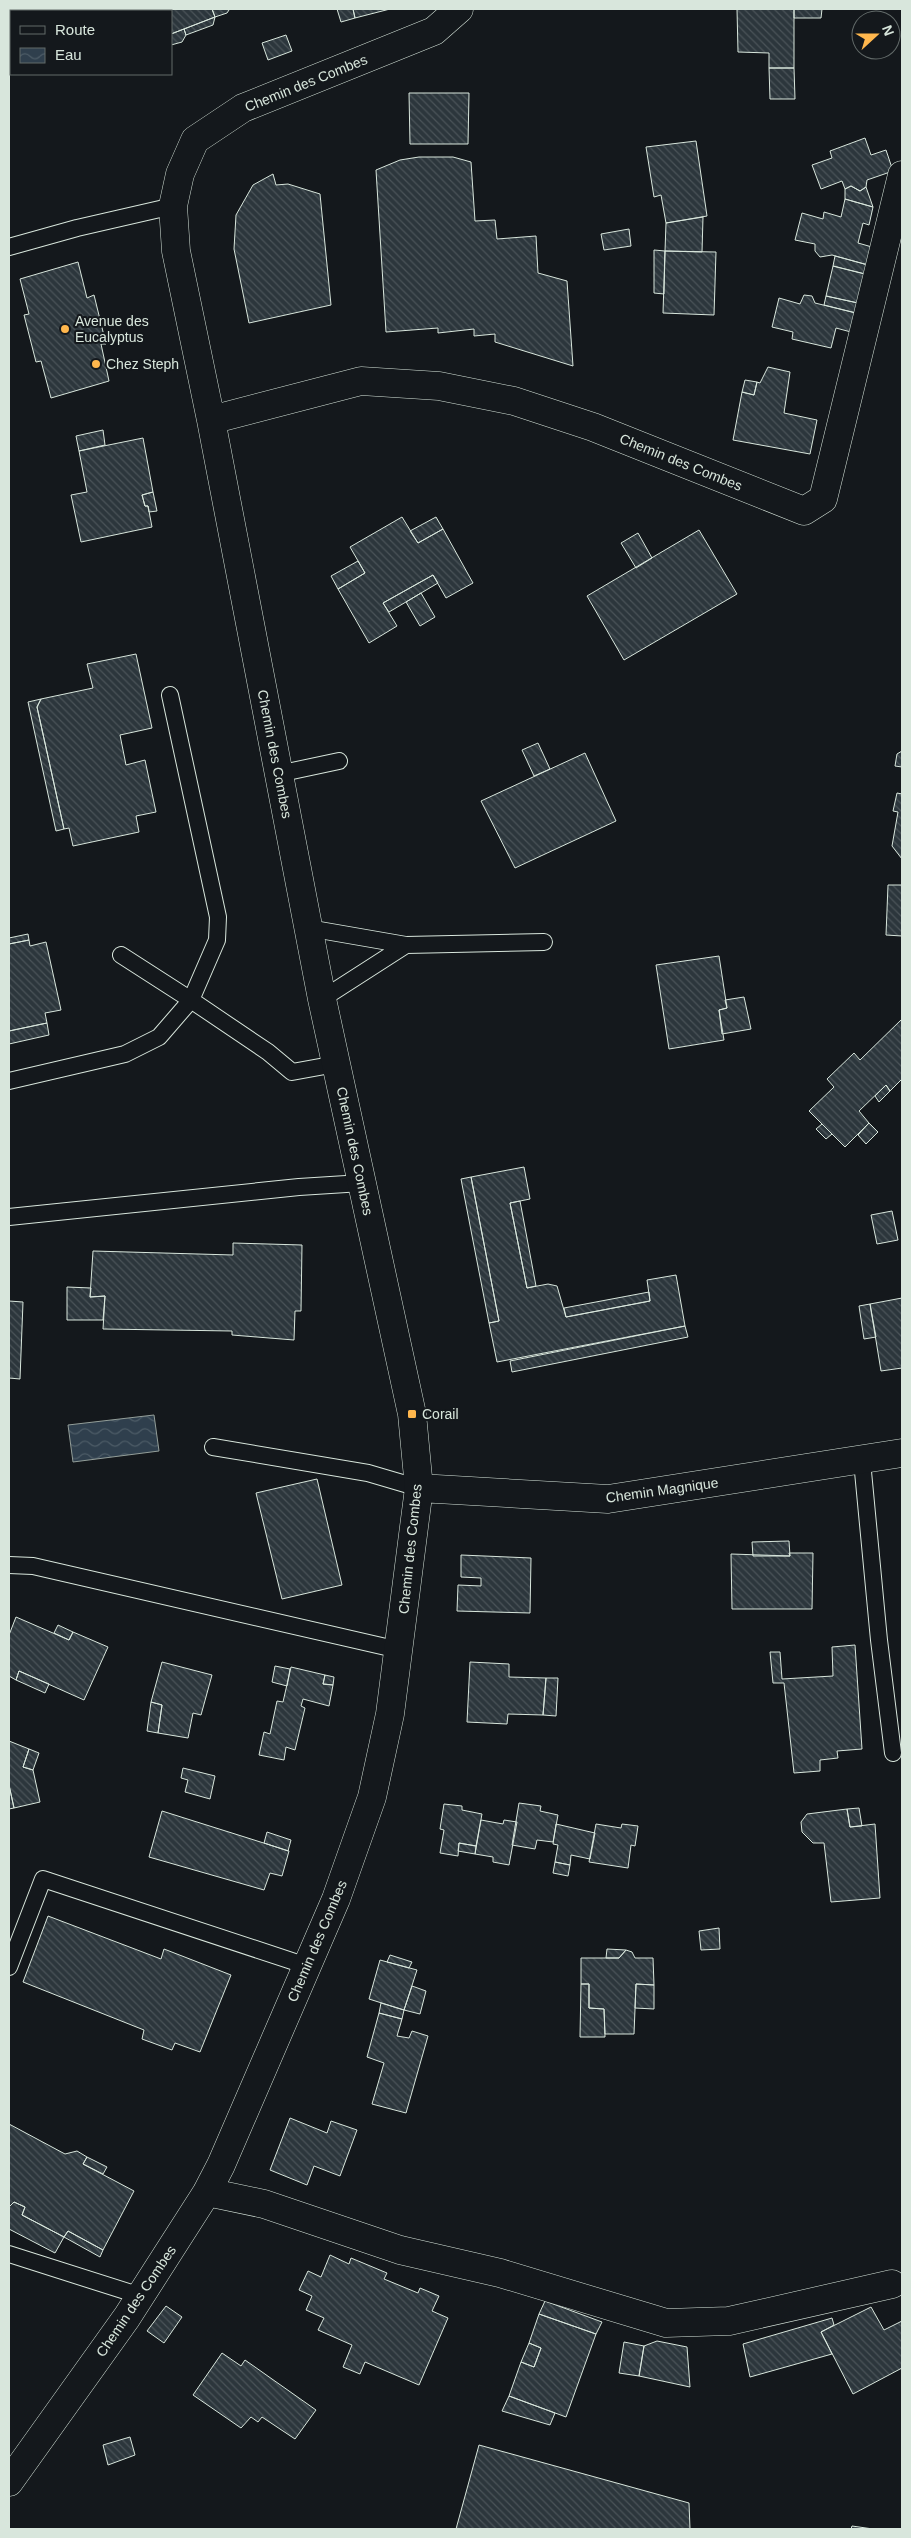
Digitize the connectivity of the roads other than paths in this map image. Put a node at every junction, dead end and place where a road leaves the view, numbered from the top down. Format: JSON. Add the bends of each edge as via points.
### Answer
{"nodes":[{"id":1,"x":459,"y":9,"type":"edge"},
{"id":2,"x":902,"y":175,"type":"edge"},
{"id":3,"x":173,"y":206,"type":"junction"},
{"id":4,"x":9,"y":247,"type":"edge"},
{"id":5,"x":211,"y":420,"type":"junction"},
{"id":6,"x":170,"y":695,"type":"dead end"},
{"id":7,"x":339,"y":761,"type":"dead end"},
{"id":8,"x":278,"y":774,"type":"junction"},
{"id":9,"x":308,"y":928,"type":"junction"},
{"id":10,"x":544,"y":942,"type":"dead end"},
{"id":11,"x":406,"y":945,"type":"junction"},
{"id":12,"x":120,"y":955,"type":"dead end"},
{"id":13,"x":322,"y":999,"type":"junction"},
{"id":14,"x":191,"y":1000,"type":"junction"},
{"id":15,"x":336,"y":1064,"type":"junction"},
{"id":16,"x":9,"y":1081,"type":"edge"},
{"id":17,"x":362,"y":1183,"type":"junction"},
{"id":18,"x":9,"y":1217,"type":"edge"},
{"id":19,"x":213,"y":1447,"type":"dead end"},
{"id":20,"x":902,"y":1454,"type":"edge"},
{"id":21,"x":862,"y":1461,"type":"junction"},
{"id":22,"x":419,"y":1488,"type":"junction"},
{"id":23,"x":9,"y":1565,"type":"edge"},
{"id":24,"x":399,"y":1650,"type":"junction"},
{"id":25,"x":893,"y":1753,"type":"dead end"},
{"id":26,"x":308,"y":1966,"type":"junction"},
{"id":27,"x":9,"y":1967,"type":"edge"},
{"id":28,"x":207,"y":2192,"type":"junction"},
{"id":29,"x":9,"y":2254,"type":"edge"},
{"id":30,"x":892,"y":2284,"type":"dead end"},
{"id":31,"x":141,"y":2296,"type":"junction"},
{"id":32,"x":9,"y":2482,"type":"edge"}],
"edges":[{"from":1,"to":3,"type":"street","name":"Chemin des Combes","via":[[434,31],[243,108],[195,140],[180,174]]},
{"from":2,"to":5,"type":"street","name":"Chemin des Combes","via":[[823,499],[804,511],[593,427],[514,401],[439,386],[361,381]]},
{"from":3,"to":4,"type":"lane"},
{"from":3,"to":5,"type":"street","name":"Chemin des Combes","via":[[176,251]]},
{"from":5,"to":8,"type":"street","name":"Chemin des Combes"},
{"from":6,"to":14,"type":"lane","via":[[218,917],[216,940]]},
{"from":7,"to":8,"type":"lane"},
{"from":8,"to":9,"type":"street","name":"Chemin des Combes"},
{"from":9,"to":11,"type":"lane"},
{"from":9,"to":13,"type":"street","name":"Chemin des Combes"},
{"from":10,"to":11,"type":"lane"},
{"from":11,"to":13,"type":"lane"},
{"from":12,"to":14,"type":"lane"},
{"from":13,"to":15,"type":"street","name":"Chemin des Combes"},
{"from":14,"to":15,"type":"lane","via":[[292,1072]]},
{"from":14,"to":16,"type":"lane","via":[[159,1037],[125,1054]]},
{"from":15,"to":17,"type":"street","name":"Chemin des Combes"},
{"from":17,"to":18,"type":"lane"},
{"from":17,"to":22,"type":"street","name":"Chemin des Combes","via":[[412,1414]]},
{"from":19,"to":22,"type":"lane","via":[[368,1473]]},
{"from":20,"to":21,"type":"street","name":"Chemin Magnique"},
{"from":21,"to":22,"type":"street","name":"Chemin Magnique","via":[[608,1500]]},
{"from":21,"to":25,"type":"lane"},
{"from":22,"to":24,"type":"street","name":"Chemin des Combes"},
{"from":23,"to":24,"type":"lane","via":[[42,1568]]},
{"from":24,"to":26,"type":"street","name":"Chemin des Combes","via":[[390,1714],[372,1797]]},
{"from":26,"to":27,"type":"lane","via":[[43,1879]]},
{"from":26,"to":28,"type":"street","name":"Chemin des Combes"},
{"from":28,"to":30,"type":"street","via":[[264,2204],[400,2250],[500,2273],[666,2323],[729,2321]]},
{"from":28,"to":31,"type":"street","name":"Chemin des Combes"},
{"from":29,"to":31,"type":"lane"},
{"from":31,"to":32,"type":"street","name":"Chemin des Combes"}]}
